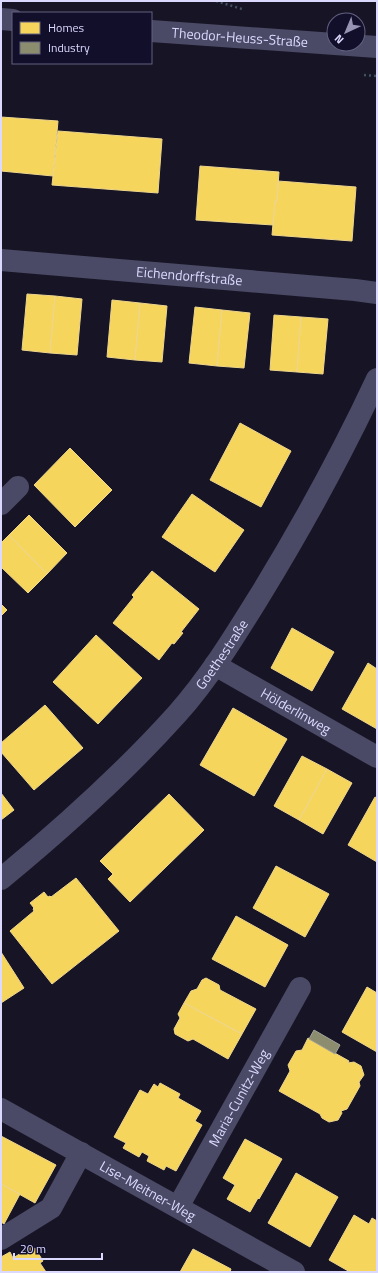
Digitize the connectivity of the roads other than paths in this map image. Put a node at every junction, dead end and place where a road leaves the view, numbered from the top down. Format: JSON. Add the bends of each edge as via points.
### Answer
{"nodes":[{"id":1,"x":1,"y":19,"type":"edge"},
{"id":2,"x":12,"y":20,"type":"edge"},
{"id":3,"x":152,"y":31,"type":"edge"},
{"id":4,"x":377,"y":48,"type":"edge"},
{"id":5,"x":1,"y":260,"type":"edge"},
{"id":6,"x":377,"y":293,"type":"edge"},
{"id":7,"x":377,"y":379,"type":"edge"},
{"id":8,"x":18,"y":486,"type":"dead end"},
{"id":9,"x":1,"y":504,"type":"edge"},
{"id":10,"x":215,"y":665,"type":"junction"},
{"id":11,"x":377,"y":757,"type":"edge"},
{"id":12,"x":1,"y":879,"type":"edge"},
{"id":13,"x":300,"y":988,"type":"dead end"},
{"id":14,"x":1,"y":1109,"type":"edge"},
{"id":15,"x":81,"y":1153,"type":"junction"},
{"id":16,"x":178,"y":1207,"type":"junction"},
{"id":17,"x":1,"y":1239,"type":"edge"},
{"id":18,"x":294,"y":1272,"type":"edge"}],
"edges":[{"from":1,"to":2,"type":"street"},
{"from":3,"to":4,"type":"street","name":"Theodor-Heuss-Straße"},
{"from":5,"to":6,"type":"street","name":"Eichendorffstraße"},
{"from":7,"to":10,"type":"street","name":"Goethestraße","via":[[293,541]]},
{"from":8,"to":9,"type":"street"},
{"from":10,"to":11,"type":"street","name":"Hölderlinweg"},
{"from":10,"to":12,"type":"street","name":"Goethestraße","via":[[178,713],[140,753],[49,839]]},
{"from":13,"to":16,"type":"street","name":"Maria-Cunitz-Weg"},
{"from":14,"to":15,"type":"street","name":"Lise-Meitner-Weg"},
{"from":15,"to":16,"type":"street","name":"Lise-Meitner-Weg"},
{"from":15,"to":17,"type":"street","via":[[51,1208]]},
{"from":16,"to":18,"type":"street","name":"Lise-Meitner-Weg"}]}
